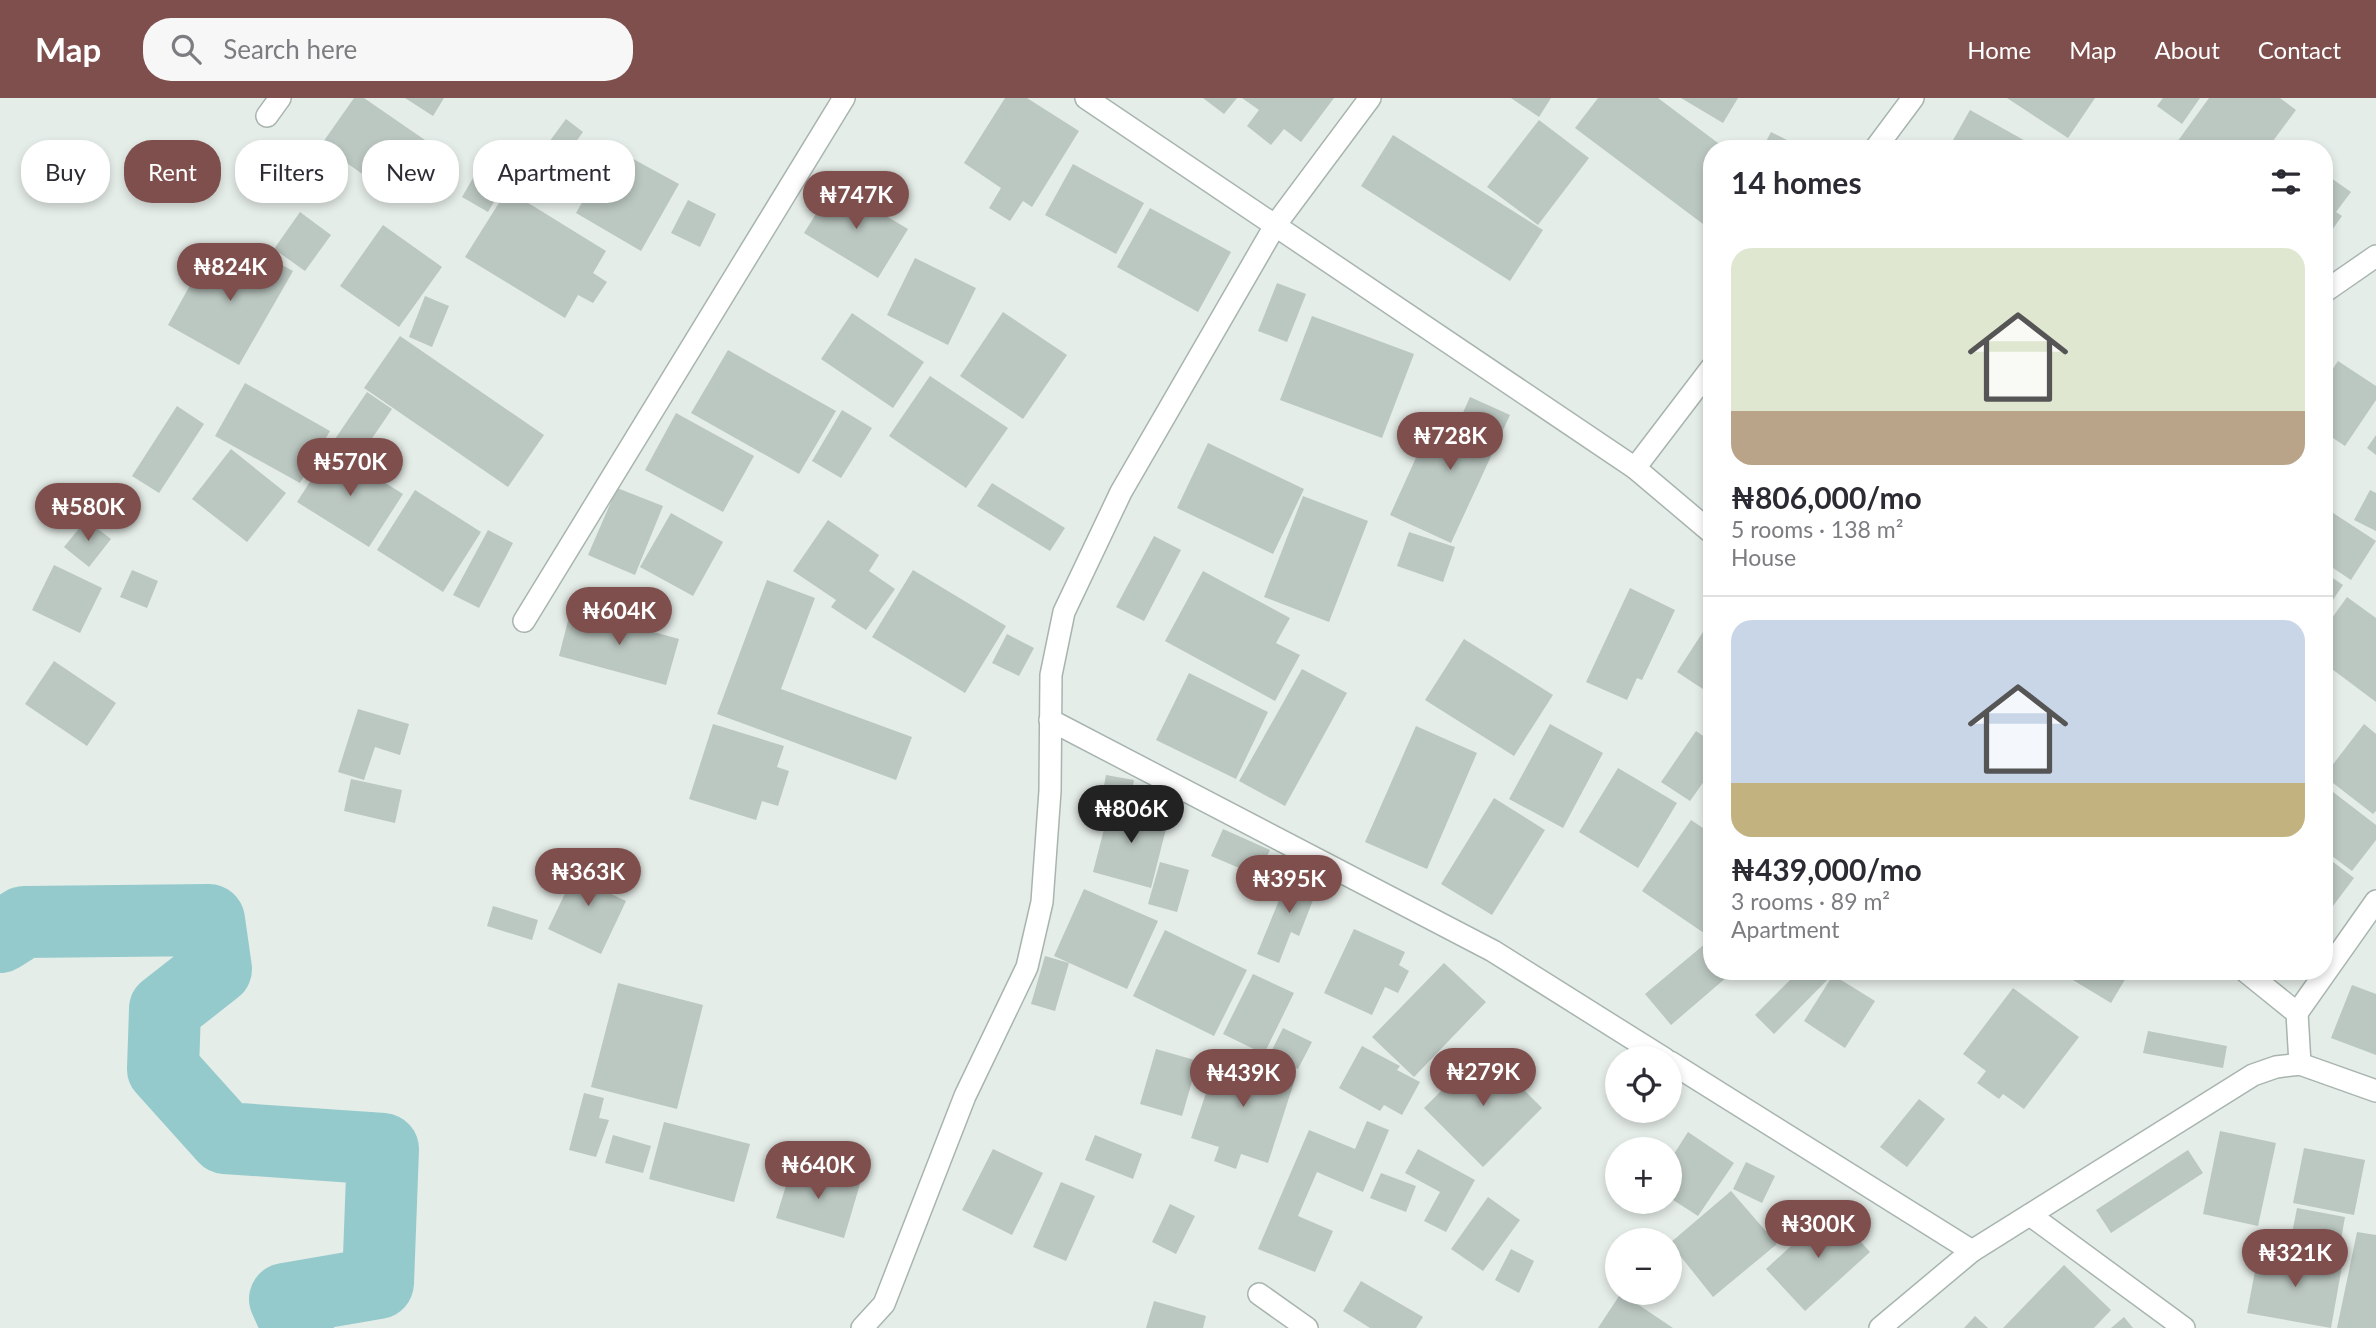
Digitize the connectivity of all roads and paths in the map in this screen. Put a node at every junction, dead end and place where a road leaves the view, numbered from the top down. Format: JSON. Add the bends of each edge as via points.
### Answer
{"nodes":[{"id":1,"x":280,"y":98,"type":"edge"},
{"id":2,"x":844,"y":98,"type":"edge"},
{"id":3,"x":1086,"y":98,"type":"edge"},
{"id":4,"x":1370,"y":98,"type":"edge"},
{"id":5,"x":1913,"y":98,"type":"edge"},
{"id":6,"x":267,"y":117,"type":"dead end"},
{"id":7,"x":1882,"y":140,"type":"edge"},
{"id":8,"x":1276,"y":224,"type":"junction"},
{"id":9,"x":2376,"y":256,"type":"edge"},
{"id":10,"x":2333,"y":286,"type":"edge"},
{"id":11,"x":1703,"y":379,"type":"edge"},
{"id":12,"x":1635,"y":468,"type":"junction"},
{"id":13,"x":1703,"y":525,"type":"edge"},
{"id":14,"x":524,"y":621,"type":"dead end"},
{"id":15,"x":1050,"y":720,"type":"junction"},
{"id":16,"x":2376,"y":901,"type":"edge"},
{"id":17,"x":2333,"y":963,"type":"edge"},
{"id":18,"x":2256,"y":980,"type":"edge"},
{"id":19,"x":2321,"y":980,"type":"edge"},
{"id":20,"x":2298,"y":1013,"type":"junction"},
{"id":21,"x":1644,"y":1046,"type":"edge"},
{"id":22,"x":2300,"y":1064,"type":"junction"},
{"id":23,"x":1682,"y":1070,"type":"edge"},
{"id":24,"x":2376,"y":1091,"type":"edge"},
{"id":25,"x":2030,"y":1215,"type":"junction"},
{"id":26,"x":1972,"y":1251,"type":"junction"},
{"id":27,"x":1259,"y":1294,"type":"dead end"},
{"id":28,"x":862,"y":1328,"type":"edge"},
{"id":29,"x":1307,"y":1328,"type":"edge"},
{"id":30,"x":1880,"y":1328,"type":"edge"},
{"id":31,"x":2184,"y":1328,"type":"edge"}],
"edges":[{"from":1,"to":6,"type":"street"},
{"from":2,"to":14,"type":"street"},
{"from":3,"to":8,"type":"street"},
{"from":4,"to":8,"type":"street"},
{"from":5,"to":7,"type":"street"},
{"from":8,"to":12,"type":"street"},
{"from":8,"to":15,"type":"street","via":[[1121,492],[1064,612],[1051,674]]},
{"from":9,"to":10,"type":"street"},
{"from":11,"to":12,"type":"street"},
{"from":12,"to":13,"type":"street"},
{"from":15,"to":21,"type":"street","via":[[1493,951]]},
{"from":15,"to":28,"type":"street","via":[[1042,902],[1027,967],[965,1096],[884,1304]]},
{"from":16,"to":17,"type":"street"},
{"from":18,"to":20,"type":"street"},
{"from":19,"to":20,"type":"street"},
{"from":20,"to":22,"type":"street"},
{"from":22,"to":24,"type":"street"},
{"from":22,"to":25,"type":"street","via":[[2253,1075]]},
{"from":23,"to":26,"type":"street"},
{"from":25,"to":26,"type":"street"},
{"from":25,"to":31,"type":"street"},
{"from":26,"to":30,"type":"street"},
{"from":27,"to":29,"type":"street"}]}
